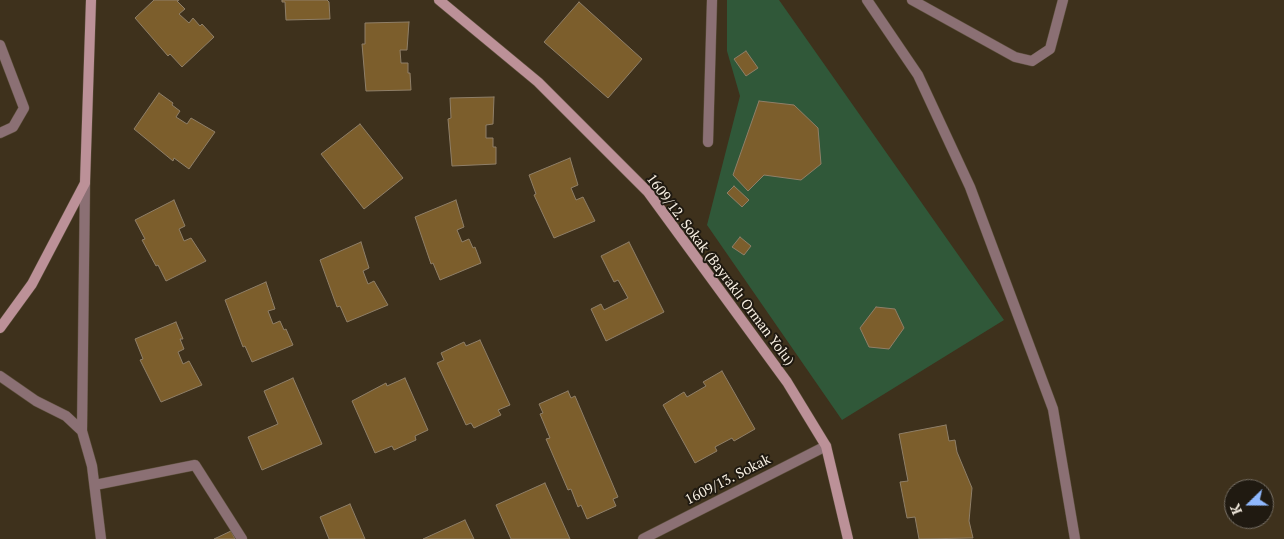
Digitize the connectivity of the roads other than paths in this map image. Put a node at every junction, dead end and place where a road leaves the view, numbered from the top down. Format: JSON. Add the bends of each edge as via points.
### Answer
{"nodes":[{"id":1,"x":91,"y":0,"type":"edge"},
{"id":2,"x":438,"y":0,"type":"edge"},
{"id":3,"x":712,"y":0,"type":"edge"},
{"id":4,"x":867,"y":0,"type":"edge"},
{"id":5,"x":912,"y":0,"type":"edge"},
{"id":6,"x":1063,"y":0,"type":"edge"},
{"id":7,"x":0,"y":45,"type":"edge"},
{"id":8,"x":0,"y":133,"type":"edge"},
{"id":9,"x":708,"y":142,"type":"dead end"},
{"id":10,"x":85,"y":183,"type":"junction"},
{"id":11,"x":0,"y":328,"type":"edge"},
{"id":12,"x":0,"y":376,"type":"edge"},
{"id":13,"x":82,"y":430,"type":"junction"},
{"id":14,"x":826,"y":446,"type":"junction"},
{"id":15,"x":95,"y":485,"type":"junction"},
{"id":16,"x":102,"y":539,"type":"edge"},
{"id":17,"x":242,"y":539,"type":"edge"},
{"id":18,"x":643,"y":539,"type":"edge"},
{"id":19,"x":848,"y":539,"type":"edge"},
{"id":20,"x":1075,"y":539,"type":"edge"}],
"edges":[{"from":1,"to":10,"type":"main road"},
{"from":2,"to":14,"type":"main road","name":"1609/12. Sokak (Bayraklı Orman Yolu)","via":[[538,82],[648,192],[787,382]]},
{"from":3,"to":9,"type":"street"},
{"from":4,"to":20,"type":"street","via":[[918,75],[987,231],[1053,409]]},
{"from":5,"to":6,"type":"street","via":[[1015,57],[1032,61],[1050,49]]},
{"from":7,"to":8,"type":"street","via":[[24,108],[13,127]]},
{"from":10,"to":11,"type":"main road","via":[[32,284]]},
{"from":10,"to":13,"type":"street"},
{"from":12,"to":13,"type":"street","via":[[36,402],[66,416]]},
{"from":13,"to":15,"type":"street"},
{"from":14,"to":18,"type":"street","name":"1609/13. Sokak"},
{"from":14,"to":19,"type":"main road","name":"1609/12. Sokak (Bayraklı Orman Yolu)"},
{"from":15,"to":16,"type":"street"},
{"from":15,"to":17,"type":"street","via":[[195,465]]}]}
